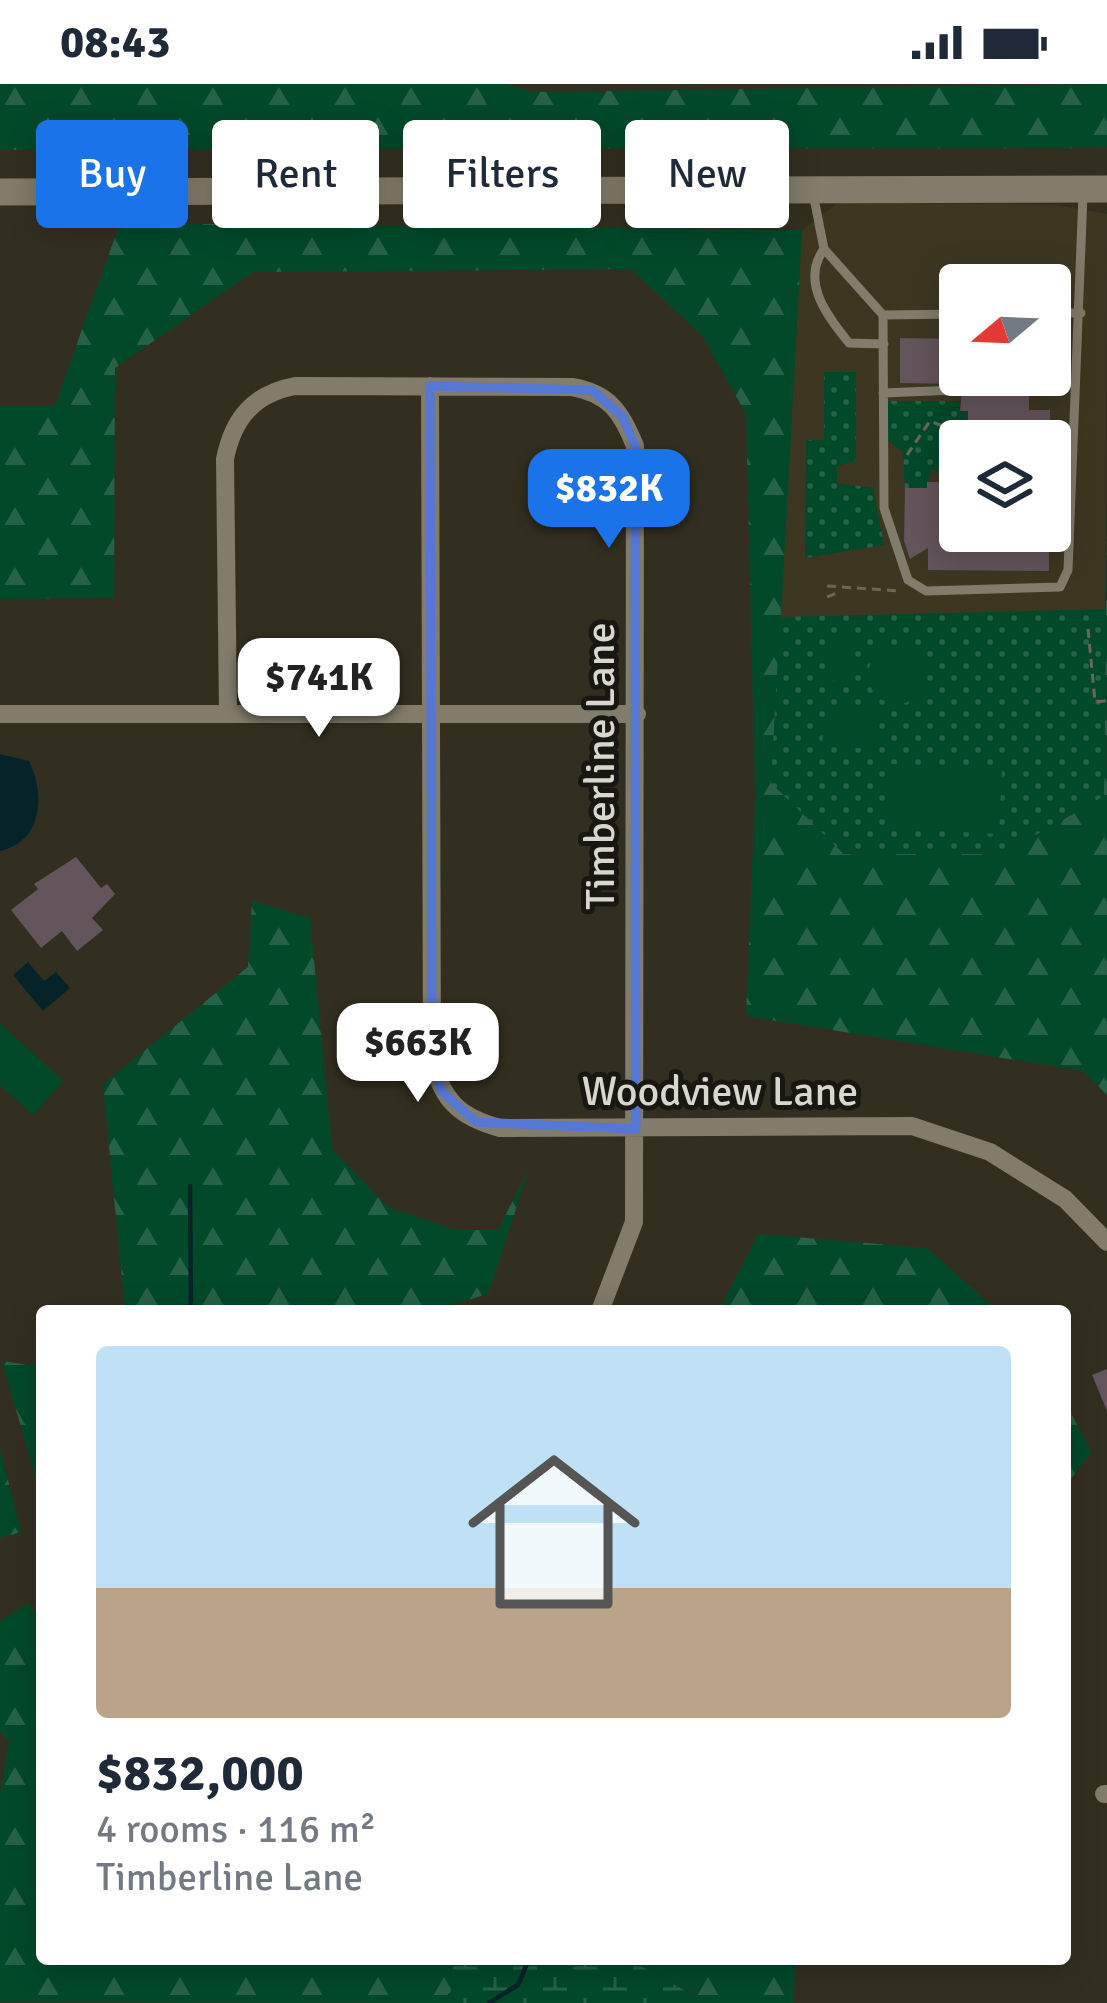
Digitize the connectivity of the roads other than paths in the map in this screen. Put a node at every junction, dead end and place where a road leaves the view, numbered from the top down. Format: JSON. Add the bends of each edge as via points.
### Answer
{"nodes":[{"id":1,"x":813,"y":188,"type":"junction"},
{"id":2,"x":1095,"y":189,"type":"edge"},
{"id":3,"x":0,"y":192,"type":"edge"},
{"id":4,"x":824,"y":249,"type":"junction"},
{"id":5,"x":1071,"y":313,"type":"edge"},
{"id":6,"x":1081,"y":313,"type":"junction"},
{"id":7,"x":939,"y":314,"type":"edge"},
{"id":8,"x":883,"y":315,"type":"junction"},
{"id":9,"x":884,"y":344,"type":"junction"},
{"id":10,"x":430,"y":386,"type":"junction"},
{"id":11,"x":939,"y":390,"type":"edge"},
{"id":12,"x":883,"y":392,"type":"junction"},
{"id":13,"x":228,"y":712,"type":"junction"},
{"id":14,"x":0,"y":714,"type":"edge"},
{"id":15,"x":432,"y":714,"type":"junction"},
{"id":16,"x":637,"y":714,"type":"junction"},
{"id":17,"x":635,"y":1129,"type":"junction"},
{"id":18,"x":1107,"y":1242,"type":"edge"},
{"id":19,"x":602,"y":1305,"type":"edge"}],
"edges":[{"from":1,"to":2,"type":"street"},
{"from":1,"to":3,"type":"street"},
{"from":1,"to":4,"type":"lane"},
{"from":2,"to":6,"type":"lane"},
{"from":4,"to":8,"type":"lane"},
{"from":4,"to":9,"type":"lane","via":[[816,296],[849,343]]},
{"from":5,"to":6,"type":"lane"},
{"from":6,"to":12,"type":"lane","via":[[1066,580],[1050,590],[926,591],[902,571],[884,508]]},
{"from":7,"to":8,"type":"lane"},
{"from":8,"to":9,"type":"lane"},
{"from":9,"to":12,"type":"lane"},
{"from":10,"to":13,"type":"street","name":"Timberline Lane","via":[[277,389],[231,429]]},
{"from":10,"to":15,"type":"street","name":"Woodview Lane"},
{"from":10,"to":16,"type":"street","name":"Timberline Lane","via":[[592,390],[623,417],[635,446]]},
{"from":11,"to":12,"type":"lane"},
{"from":13,"to":14,"type":"street"},
{"from":13,"to":15,"type":"street"},
{"from":15,"to":16,"type":"street"},
{"from":15,"to":17,"type":"street","name":"Woodview Lane","via":[[432,1059],[442,1092],[456,1110],[500,1128]]},
{"from":16,"to":17,"type":"street","name":"Timberline Lane"},
{"from":17,"to":18,"type":"street","name":"Woodview Lane","via":[[912,1126],[990,1152],[1066,1198]]},
{"from":17,"to":19,"type":"street","name":"Timberline Lane","via":[[634,1222]]}]}
